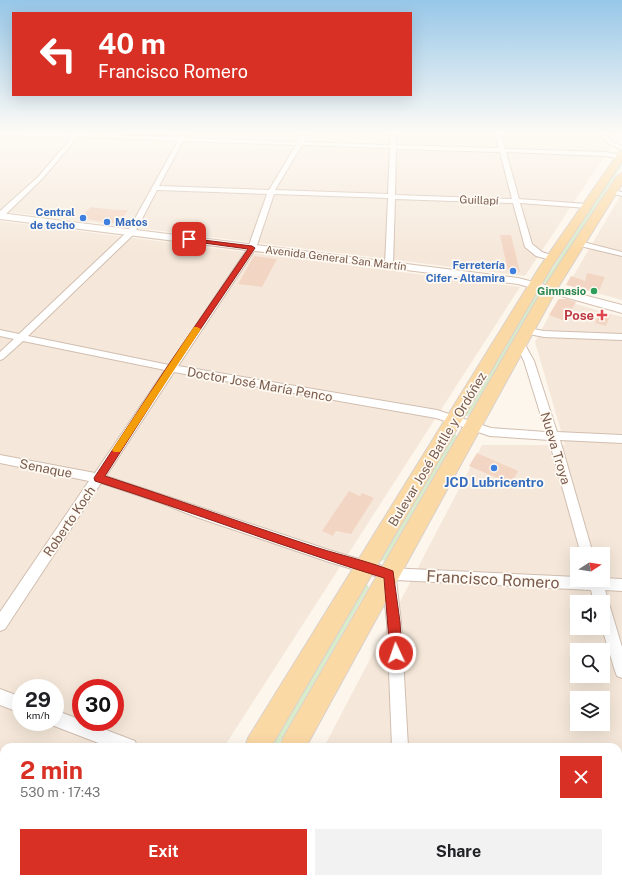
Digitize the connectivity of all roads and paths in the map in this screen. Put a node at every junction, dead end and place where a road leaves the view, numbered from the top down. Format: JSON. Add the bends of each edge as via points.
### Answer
{"nodes":[{"id":1,"x":45,"y":172,"type":"edge"},
{"id":2,"x":163,"y":172,"type":"edge"},
{"id":3,"x":283,"y":172,"type":"edge"},
{"id":4,"x":392,"y":172,"type":"edge"},
{"id":5,"x":508,"y":172,"type":"edge"},
{"id":6,"x":609,"y":172,"type":"edge"},
{"id":7,"x":622,"y":176,"type":"edge"},
{"id":8,"x":154,"y":188,"type":"junction"},
{"id":9,"x":271,"y":192,"type":"junction"},
{"id":10,"x":617,"y":193,"type":"edge"},
{"id":11,"x":392,"y":197,"type":"junction"},
{"id":12,"x":517,"y":201,"type":"junction"},
{"id":13,"x":587,"y":206,"type":"junction"},
{"id":14,"x":0,"y":216,"type":"edge"},
{"id":15,"x":131,"y":232,"type":"junction"},
{"id":16,"x":579,"y":243,"type":"junction"},
{"id":17,"x":252,"y":248,"type":"junction"},
{"id":18,"x":622,"y":254,"type":"edge"},
{"id":19,"x":552,"y":258,"type":"junction"},
{"id":20,"x":389,"y":265,"type":"junction"},
{"id":21,"x":543,"y":287,"type":"junction"},
{"id":22,"x":622,"y":309,"type":"edge"},
{"id":23,"x":0,"y":333,"type":"edge"},
{"id":24,"x":22,"y":337,"type":"junction"},
{"id":25,"x":524,"y":337,"type":"junction"},
{"id":26,"x":622,"y":337,"type":"edge"},
{"id":27,"x":0,"y":357,"type":"edge"},
{"id":28,"x":170,"y":368,"type":"junction"},
{"id":29,"x":454,"y":420,"type":"junction"},
{"id":30,"x":473,"y":426,"type":"junction"},
{"id":31,"x":553,"y":436,"type":"junction"},
{"id":32,"x":622,"y":439,"type":"edge"},
{"id":33,"x":0,"y":459,"type":"edge"},
{"id":34,"x":99,"y":478,"type":"junction"},
{"id":35,"x":585,"y":547,"type":"edge"},
{"id":36,"x":365,"y":568,"type":"junction"},
{"id":37,"x":389,"y":574,"type":"junction"},
{"id":38,"x":570,"y":581,"type":"edge"},
{"id":39,"x":610,"y":584,"type":"edge"},
{"id":40,"x":622,"y":585,"type":"edge"},
{"id":41,"x":0,"y":624,"type":"edge"},
{"id":42,"x":610,"y":631,"type":"edge"},
{"id":43,"x":622,"y":671,"type":"edge"},
{"id":44,"x":0,"y":697,"type":"edge"},
{"id":45,"x":12,"y":702,"type":"edge"},
{"id":46,"x":64,"y":722,"type":"edge"},
{"id":47,"x":119,"y":743,"type":"edge"},
{"id":48,"x":259,"y":743,"type":"edge"},
{"id":49,"x":294,"y":743,"type":"edge"},
{"id":50,"x":400,"y":743,"type":"edge"}],
"edges":[{"from":1,"to":14,"type":"street"},
{"from":2,"to":8,"type":"street"},
{"from":3,"to":9,"type":"street","name":"Roberto Koch"},
{"from":4,"to":11,"type":"street"},
{"from":5,"to":12,"type":"street"},
{"from":6,"to":13,"type":"main road","name":"Bulevar José Batlle y Ordóñez"},
{"from":7,"to":10,"type":"main road","name":"Bulevar José Batlle y Ordóñez"},
{"from":8,"to":9,"type":"street","name":"Guillapí"},
{"from":8,"to":15,"type":"street"},
{"from":9,"to":11,"type":"street","name":"Guillapí"},
{"from":9,"to":17,"type":"street","name":"Roberto Koch"},
{"from":10,"to":16,"type":"main road","name":"Bulevar José Batlle y Ordóñez"},
{"from":11,"to":12,"type":"street","name":"Guillapí"},
{"from":11,"to":20,"type":"street"},
{"from":12,"to":13,"type":"street","name":"Guillapí"},
{"from":12,"to":19,"type":"street","via":[[528,246],[539,254]]},
{"from":13,"to":19,"type":"main road","name":"Bulevar José Batlle y Ordóñez"},
{"from":14,"to":15,"type":"main road","name":"Avenida General San Martín"},
{"from":15,"to":17,"type":"main road","name":"Avenida General San Martín"},
{"from":15,"to":24,"type":"street"},
{"from":16,"to":18,"type":"street"},
{"from":16,"to":21,"type":"main road","name":"Bulevar José Batlle y Ordóñez"},
{"from":17,"to":20,"type":"main road","name":"Avenida General San Martín"},
{"from":17,"to":28,"type":"street","name":"Roberto Koch"},
{"from":19,"to":21,"type":"main road","name":"Bulevar José Batlle y Ordóñez"},
{"from":20,"to":21,"type":"main road","name":"Avenida General San Martín"},
{"from":21,"to":22,"type":"main road","name":"Avenida General San Martín"},
{"from":21,"to":25,"type":"main road","name":"Bulevar José Batlle y Ordóñez"},
{"from":21,"to":29,"type":"main road","name":"Bulevar José Batlle y Ordóñez"},
{"from":23,"to":24,"type":"street","name":"Doctor José María Penco"},
{"from":24,"to":27,"type":"street"},
{"from":24,"to":28,"type":"street","name":"Doctor José María Penco"},
{"from":25,"to":26,"type":"street","via":[[544,334]]},
{"from":25,"to":30,"type":"main road","name":"Bulevar José Batlle y Ordóñez"},
{"from":25,"to":31,"type":"street","name":"Nueva Troya"},
{"from":28,"to":29,"type":"street","name":"Doctor José María Penco","via":[[437,414]]},
{"from":28,"to":34,"type":"street","name":"Roberto Koch"},
{"from":29,"to":30,"type":"street","name":"Doctor José María Penco"},
{"from":29,"to":36,"type":"main road","name":"Bulevar José Batlle y Ordóñez"},
{"from":30,"to":31,"type":"street","name":"Doctor José María Penco","via":[[490,432]]},
{"from":30,"to":37,"type":"main road","name":"Bulevar José Batlle y Ordóñez"},
{"from":31,"to":32,"type":"street","name":"Doctor José María Penco"},
{"from":31,"to":35,"type":"street","name":"Nueva Troya"},
{"from":33,"to":34,"type":"street","name":"Senaque"},
{"from":34,"to":36,"type":"street","name":"Senaque"},
{"from":34,"to":41,"type":"street","name":"Roberto Koch"},
{"from":36,"to":37,"type":"street","name":"Francisco Romero"},
{"from":36,"to":48,"type":"main road","name":"Bulevar José Batlle y Ordóñez"},
{"from":37,"to":38,"type":"street","name":"Francisco Romero"},
{"from":37,"to":49,"type":"main road","name":"Bulevar José Batlle y Ordóñez"},
{"from":37,"to":50,"type":"street"},
{"from":39,"to":40,"type":"street","name":"Francisco Romero"},
{"from":42,"to":43,"type":"street"},
{"from":44,"to":45,"type":"street"},
{"from":46,"to":47,"type":"street"}]}
